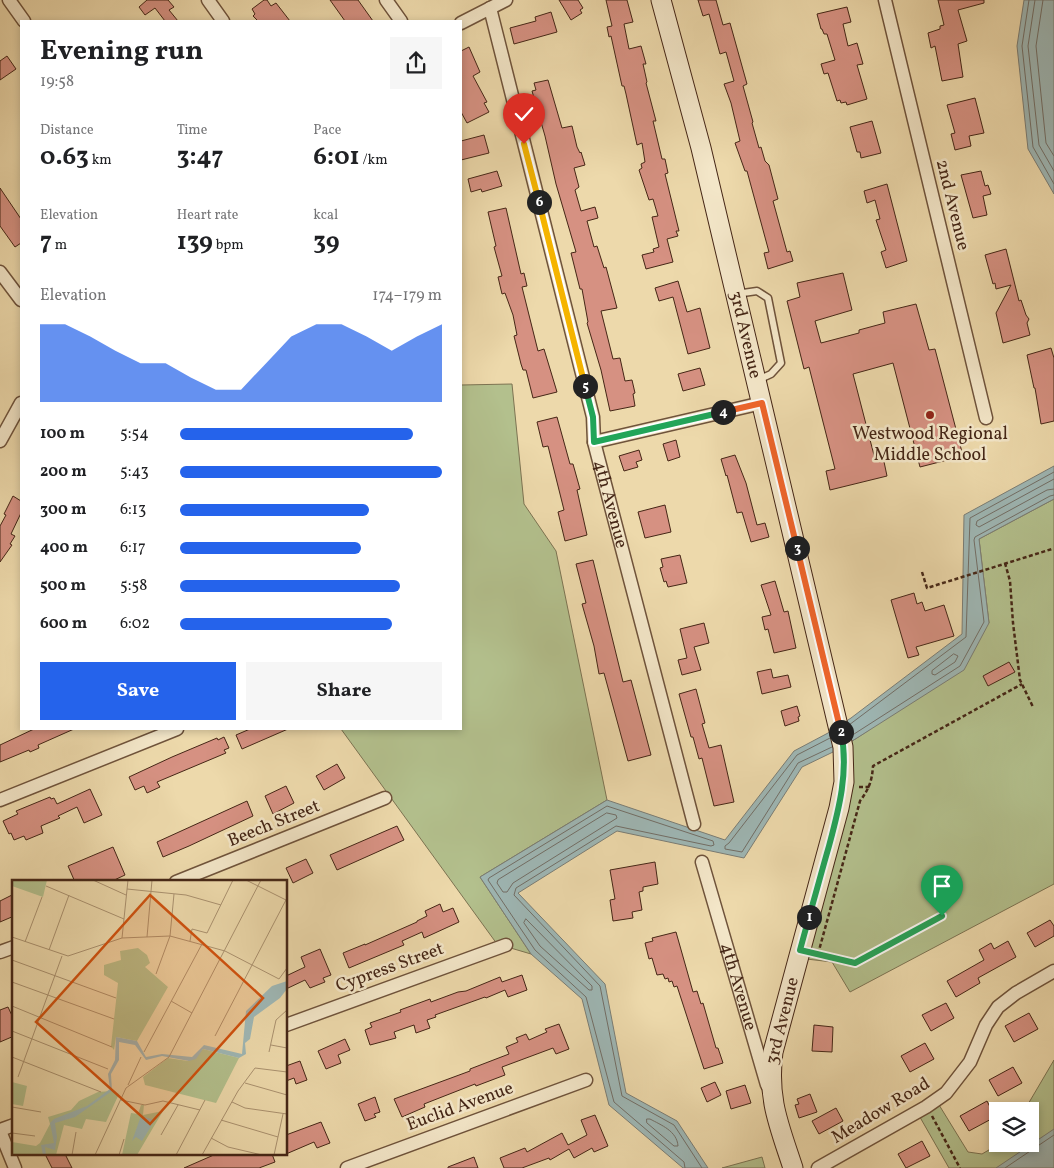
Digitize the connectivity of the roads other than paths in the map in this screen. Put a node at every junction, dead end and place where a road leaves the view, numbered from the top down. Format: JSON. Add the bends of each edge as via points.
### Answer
{"nodes":[{"id":1,"x":8,"y":0,"type":"edge"},
{"id":2,"x":208,"y":0,"type":"edge"},
{"id":3,"x":386,"y":0,"type":"edge"},
{"id":4,"x":506,"y":0,"type":"edge"},
{"id":5,"x":661,"y":0,"type":"edge"},
{"id":6,"x":885,"y":0,"type":"edge"},
{"id":7,"x":490,"y":8,"type":"junction"},
{"id":8,"x":23,"y":20,"type":"edge"},
{"id":9,"x":222,"y":20,"type":"edge"},
{"id":10,"x":400,"y":20,"type":"edge"},
{"id":11,"x":462,"y":22,"type":"edge"},
{"id":12,"x":0,"y":272,"type":"edge"},
{"id":13,"x":736,"y":294,"type":"junction"},
{"id":14,"x":20,"y":299,"type":"edge"},
{"id":15,"x":756,"y":380,"type":"junction"},
{"id":16,"x":762,"y":403,"type":"junction"},
{"id":17,"x":20,"y":404,"type":"edge"},
{"id":18,"x":986,"y":418,"type":"dead end"},
{"id":19,"x":0,"y":441,"type":"edge"},
{"id":20,"x":594,"y":442,"type":"junction"},
{"id":21,"x":175,"y":730,"type":"edge"},
{"id":22,"x":386,"y":798,"type":"dead end"},
{"id":23,"x":0,"y":800,"type":"edge"},
{"id":24,"x":694,"y":824,"type":"dead end"},
{"id":25,"x":702,"y":862,"type":"dead end"},
{"id":26,"x":181,"y":880,"type":"edge"},
{"id":27,"x":506,"y":944,"type":"dead end"},
{"id":28,"x":12,"y":948,"type":"edge"},
{"id":29,"x":0,"y":952,"type":"edge"},
{"id":30,"x":1054,"y":971,"type":"edge"},
{"id":31,"x":288,"y":1024,"type":"edge"},
{"id":32,"x":586,"y":1080,"type":"dead end"},
{"id":33,"x":774,"y":1109,"type":"junction"},
{"id":34,"x":12,"y":1126,"type":"edge"},
{"id":35,"x":0,"y":1130,"type":"edge"},
{"id":36,"x":15,"y":1168,"type":"edge"},
{"id":37,"x":347,"y":1168,"type":"edge"},
{"id":38,"x":793,"y":1168,"type":"edge"},
{"id":39,"x":818,"y":1168,"type":"edge"}],
"edges":[{"from":1,"to":8,"type":"street"},
{"from":2,"to":9,"type":"street"},
{"from":3,"to":10,"type":"street"},
{"from":4,"to":7,"type":"street"},
{"from":5,"to":13,"type":"main road","name":"3rd Avenue"},
{"from":6,"to":18,"type":"street","name":"2nd Avenue"},
{"from":7,"to":11,"type":"street"},
{"from":7,"to":20,"type":"street","name":"4th Avenue","via":[[593,417]]},
{"from":12,"to":14,"type":"street"},
{"from":13,"to":15,"type":"main road","name":"3rd Avenue"},
{"from":13,"to":15,"type":"lane","via":[[756,291],[768,298],[781,363],[771,374]]},
{"from":15,"to":16,"type":"main road","name":"3rd Avenue"},
{"from":16,"to":20,"type":"street"},
{"from":16,"to":33,"type":"main road","name":"3rd Avenue","via":[[838,723],[843,747],[844,782],[809,952],[773,1052],[770,1073]]},
{"from":17,"to":19,"type":"street"},
{"from":20,"to":24,"type":"street","name":"4th Avenue"},
{"from":21,"to":23,"type":"street"},
{"from":22,"to":26,"type":"street","name":"Beech Street"},
{"from":25,"to":33,"type":"street","name":"4th Avenue"},
{"from":27,"to":31,"type":"street","name":"Cypress Street"},
{"from":28,"to":29,"type":"street"},
{"from":30,"to":39,"type":"street","name":"Meadow Road","via":[[998,1007],[986,1025],[970,1062],[946,1093]]},
{"from":32,"to":37,"type":"street","name":"Euclid Avenue"},
{"from":33,"to":38,"type":"main road","name":"4th Avenue"},
{"from":34,"to":35,"type":"street"},
{"from":35,"to":36,"type":"street"}]}
